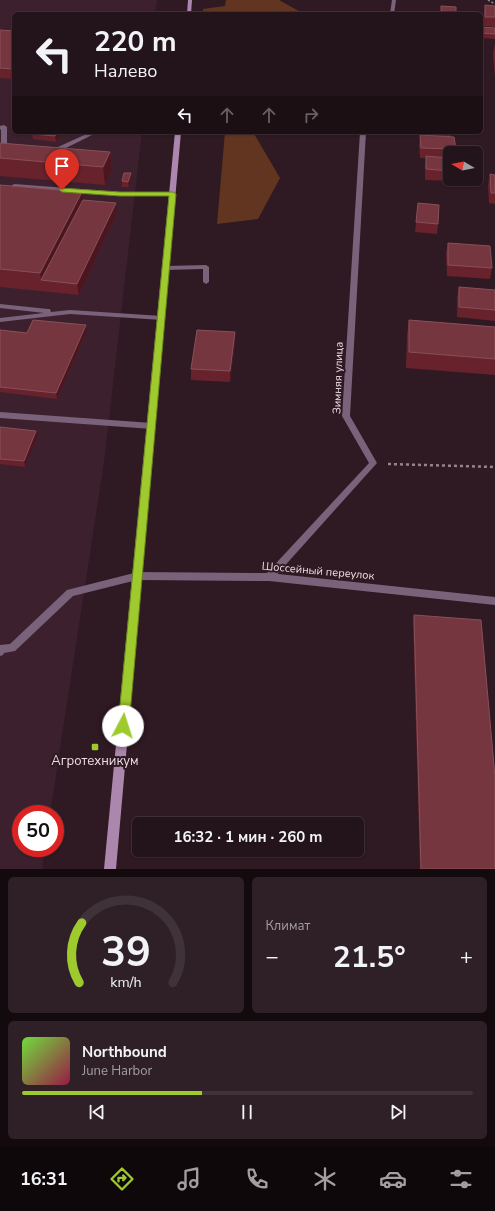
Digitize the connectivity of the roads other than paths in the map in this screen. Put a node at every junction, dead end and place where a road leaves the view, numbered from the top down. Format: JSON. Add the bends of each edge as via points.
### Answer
{"nodes":[{"id":1,"x":190,"y":0,"type":"edge"},
{"id":2,"x":394,"y":0,"type":"edge"},
{"id":3,"x":189,"y":12,"type":"edge"},
{"id":4,"x":392,"y":12,"type":"edge"},
{"id":5,"x":0,"y":128,"type":"edge"},
{"id":6,"x":91,"y":134,"type":"edge"},
{"id":7,"x":178,"y":134,"type":"edge"},
{"id":8,"x":363,"y":134,"type":"edge"},
{"id":9,"x":19,"y":148,"type":"edge"},
{"id":10,"x":49,"y":150,"type":"edge"},
{"id":11,"x":4,"y":185,"type":"edge"},
{"id":12,"x":173,"y":194,"type":"junction"},
{"id":13,"x":166,"y":268,"type":"junction"},
{"id":14,"x":206,"y":282,"type":"dead end"},
{"id":15,"x":0,"y":306,"type":"edge"},
{"id":16,"x":64,"y":313,"type":"junction"},
{"id":17,"x":162,"y":318,"type":"junction"},
{"id":18,"x":0,"y":320,"type":"edge"},
{"id":19,"x":0,"y":415,"type":"edge"},
{"id":20,"x":152,"y":426,"type":"junction"},
{"id":21,"x":138,"y":576,"type":"junction"},
{"id":22,"x":269,"y":577,"type":"junction"},
{"id":23,"x":495,"y":601,"type":"edge"},
{"id":24,"x":0,"y":652,"type":"edge"},
{"id":25,"x":110,"y":869,"type":"edge"}],
"edges":[{"from":1,"to":3,"type":"main road"},
{"from":2,"to":4,"type":"street"},
{"from":5,"to":9,"type":"street","via":[[4,127],[4,147]]},
{"from":6,"to":10,"type":"street","via":[[56,151]]},
{"from":7,"to":12,"type":"main road"},
{"from":8,"to":22,"type":"street","name":"Зимняя улица","via":[[346,416],[373,463]]},
{"from":11,"to":12,"type":"street","via":[[120,194]]},
{"from":12,"to":13,"type":"main road"},
{"from":13,"to":14,"type":"street","via":[[206,267]]},
{"from":13,"to":17,"type":"main road"},
{"from":15,"to":16,"type":"street"},
{"from":16,"to":17,"type":"street"},
{"from":16,"to":18,"type":"street"},
{"from":17,"to":20,"type":"main road"},
{"from":19,"to":20,"type":"street"},
{"from":20,"to":21,"type":"main road"},
{"from":21,"to":22,"type":"street","name":"Шоссейный переулок"},
{"from":21,"to":24,"type":"street","name":"Шоссейный переулок","via":[[70,593],[12,648],[1,649]]},
{"from":21,"to":25,"type":"main road"},
{"from":22,"to":23,"type":"street","name":"Шоссейный переулок"}]}
